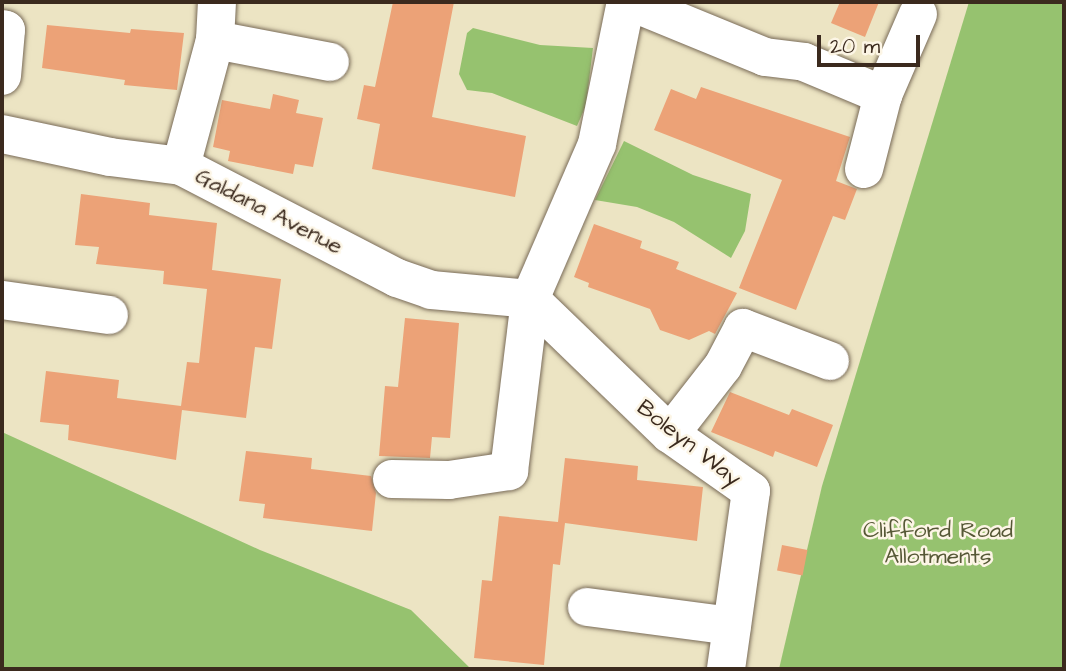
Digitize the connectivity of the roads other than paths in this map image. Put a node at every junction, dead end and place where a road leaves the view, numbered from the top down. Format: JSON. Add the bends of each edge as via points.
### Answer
{"nodes":[{"id":1,"x":217,"y":2,"type":"edge"},
{"id":2,"x":628,"y":2,"type":"edge"},
{"id":3,"x":918,"y":14,"type":"dead end"},
{"id":4,"x":2,"y":29,"type":"edge"},
{"id":5,"x":215,"y":40,"type":"junction"},
{"id":6,"x":330,"y":62,"type":"dead end"},
{"id":7,"x":2,"y":76,"type":"edge"},
{"id":8,"x":883,"y":95,"type":"junction"},
{"id":9,"x":2,"y":134,"type":"edge"},
{"id":10,"x":181,"y":166,"type":"junction"},
{"id":11,"x":864,"y":169,"type":"dead end"},
{"id":12,"x":530,"y":299,"type":"junction"},
{"id":13,"x":2,"y":300,"type":"edge"},
{"id":14,"x":109,"y":315,"type":"dead end"},
{"id":15,"x":830,"y":361,"type":"dead end"},
{"id":16,"x":670,"y":434,"type":"junction"},
{"id":17,"x":392,"y":479,"type":"dead end"},
{"id":18,"x":587,"y":607,"type":"dead end"},
{"id":19,"x":732,"y":626,"type":"junction"},
{"id":20,"x":726,"y":669,"type":"edge"}],
"edges":[{"from":1,"to":5,"type":"street"},
{"from":2,"to":8,"type":"street","via":[[765,57],[804,62]]},
{"from":2,"to":12,"type":"street","via":[[597,144]]},
{"from":3,"to":8,"type":"street"},
{"from":4,"to":7,"type":"street","via":[[6,30]]},
{"from":5,"to":6,"type":"street"},
{"from":5,"to":10,"type":"street"},
{"from":8,"to":11,"type":"street"},
{"from":9,"to":10,"type":"street","name":"Galdana Avenue","via":[[110,157]]},
{"from":10,"to":12,"type":"street","name":"Galdana Avenue","via":[[397,278],[431,290]]},
{"from":12,"to":16,"type":"street","name":"Boleyn Way"},
{"from":12,"to":17,"type":"street","via":[[509,471],[449,480]]},
{"from":13,"to":14,"type":"street"},
{"from":15,"to":16,"type":"street","via":[[743,328],[723,366]]},
{"from":16,"to":19,"type":"street","name":"Boleyn Way","via":[[751,491]]},
{"from":18,"to":19,"type":"street"},
{"from":19,"to":20,"type":"street","name":"Boleyn Way"}]}
